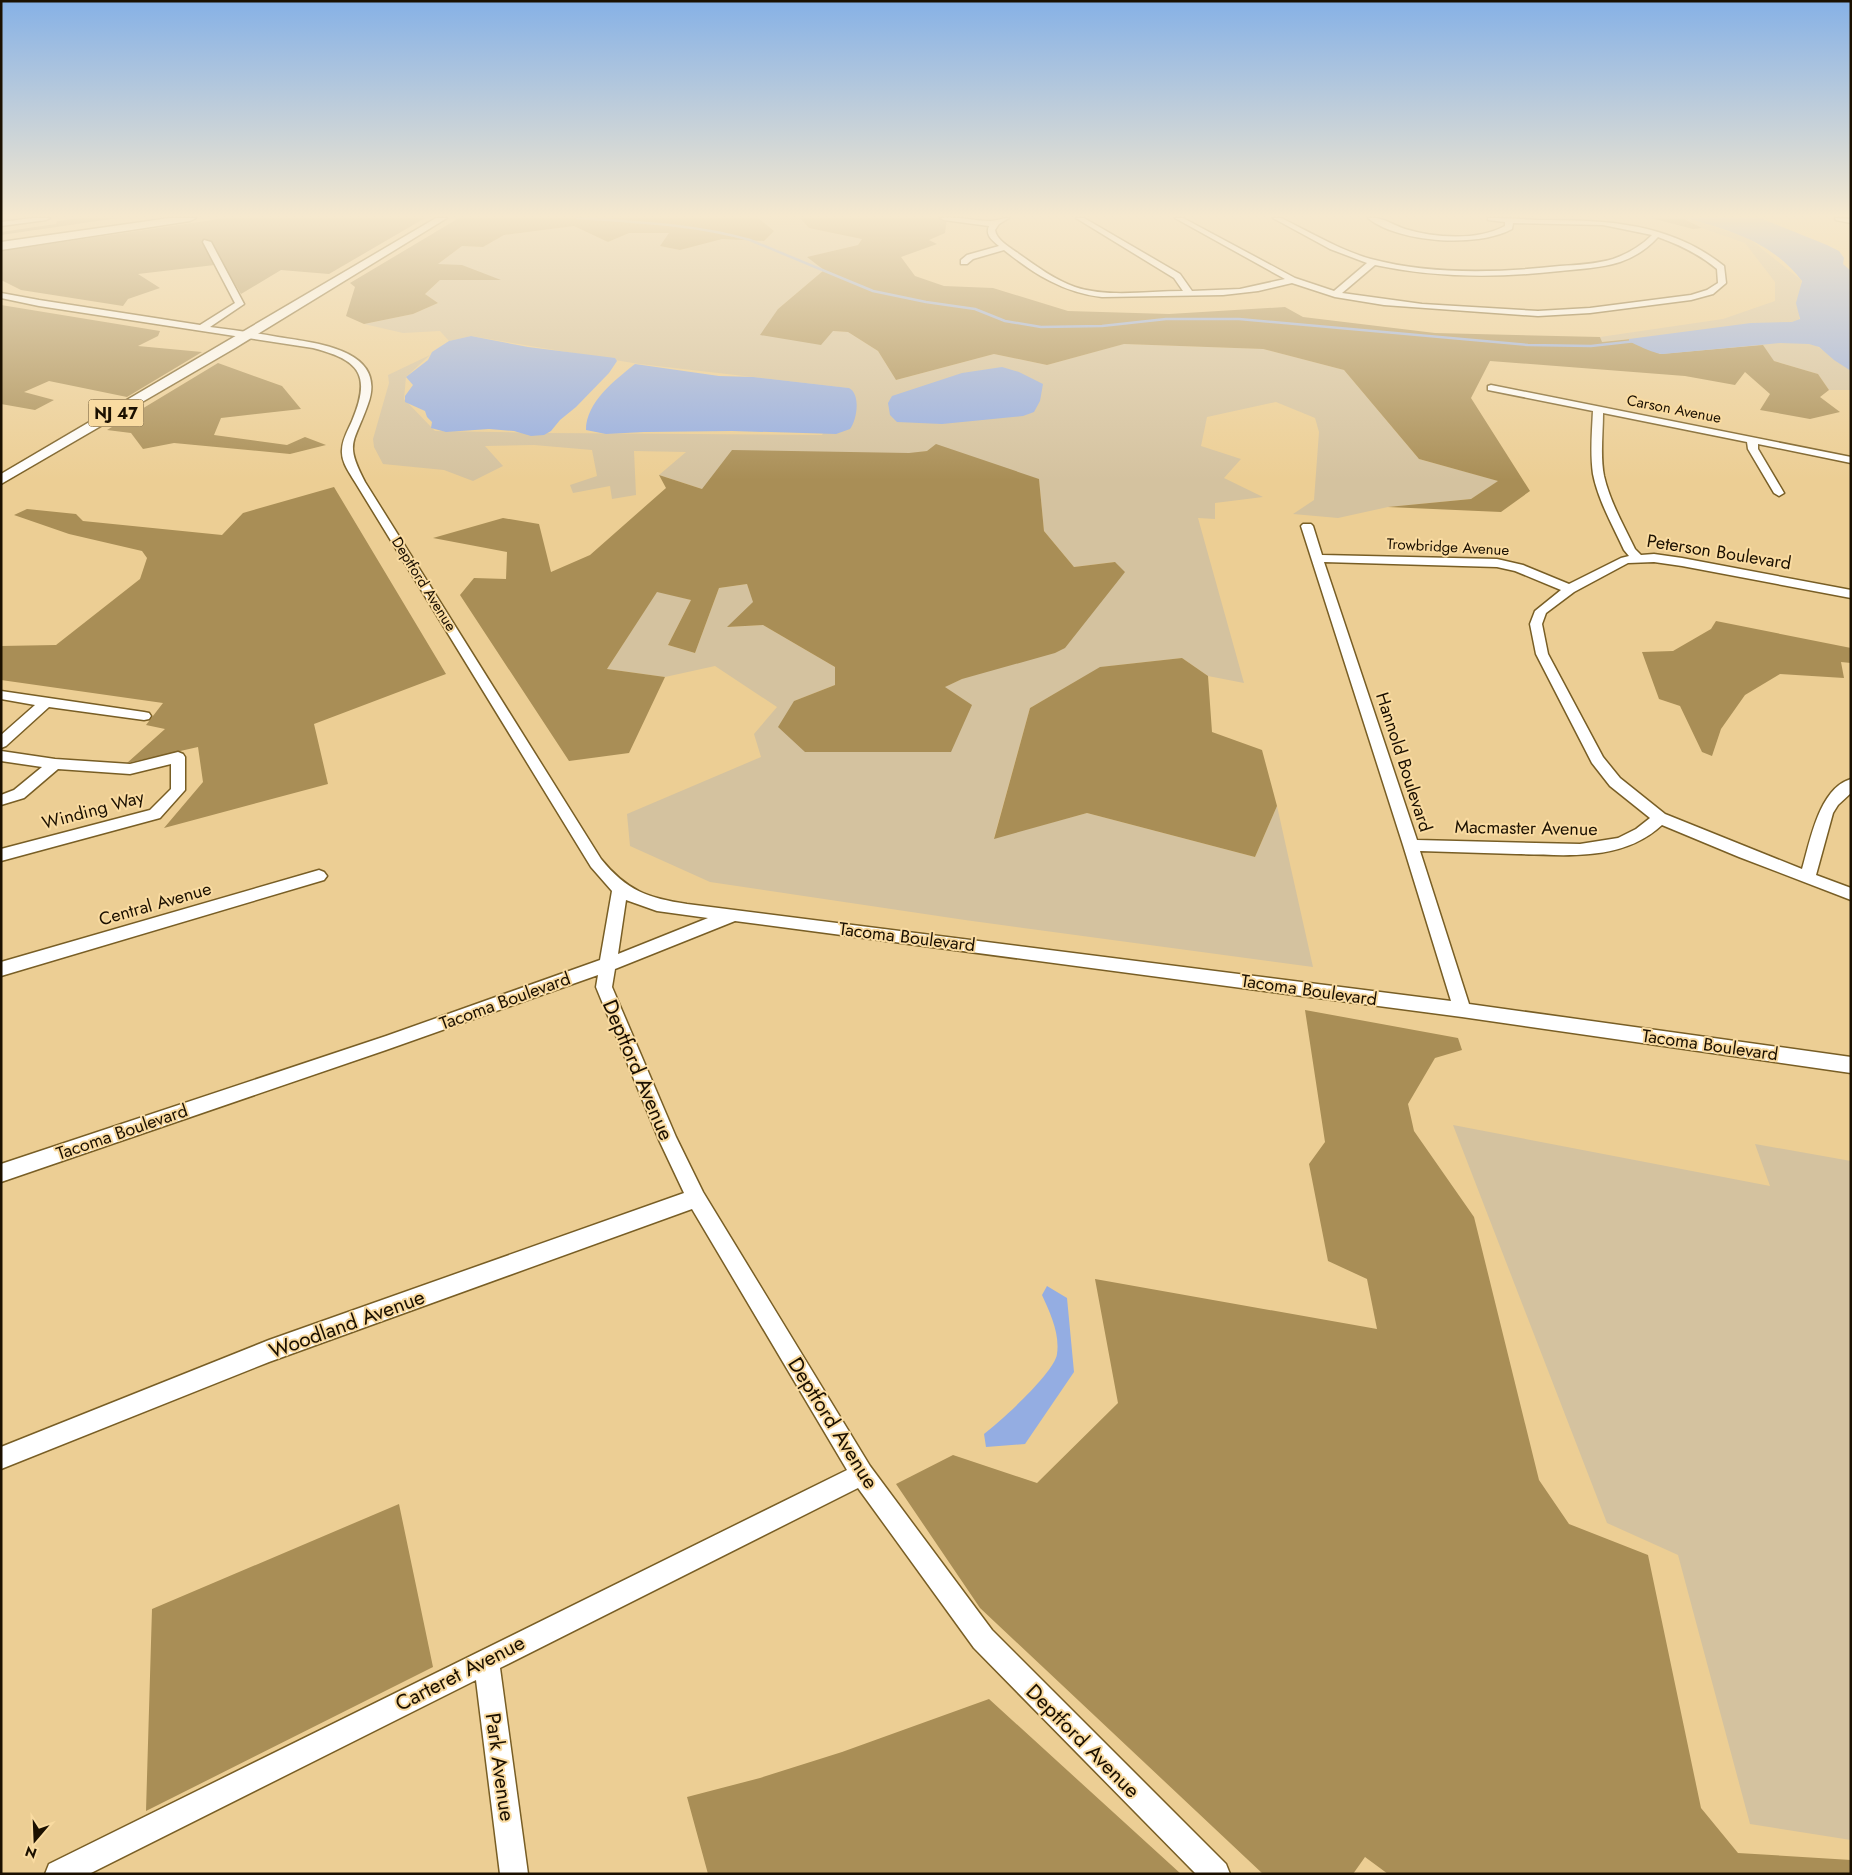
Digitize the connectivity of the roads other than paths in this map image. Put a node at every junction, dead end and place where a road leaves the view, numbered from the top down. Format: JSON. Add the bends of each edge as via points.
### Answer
{"nodes":[{"id":1,"x":55,"y":306,"type":"edge"},
{"id":2,"x":238,"y":306,"type":"edge"},
{"id":3,"x":296,"y":306,"type":"edge"},
{"id":4,"x":1406,"y":306,"type":"edge"},
{"id":5,"x":1620,"y":306,"type":"edge"},
{"id":6,"x":202,"y":328,"type":"junction"},
{"id":7,"x":247,"y":335,"type":"junction"},
{"id":8,"x":1491,"y":388,"type":"dead end"},
{"id":9,"x":1598,"y":409,"type":"junction"},
{"id":10,"x":1752,"y":440,"type":"junction"},
{"id":11,"x":1851,"y":460,"type":"edge"},
{"id":12,"x":1,"y":480,"type":"edge"},
{"id":13,"x":1779,"y":493,"type":"dead end"},
{"id":14,"x":1307,"y":526,"type":"dead end"},
{"id":15,"x":1319,"y":558,"type":"junction"},
{"id":16,"x":1638,"y":558,"type":"junction"},
{"id":17,"x":1570,"y":589,"type":"junction"},
{"id":18,"x":1851,"y":594,"type":"edge"},
{"id":19,"x":1,"y":695,"type":"edge"},
{"id":20,"x":46,"y":702,"type":"junction"},
{"id":21,"x":144,"y":716,"type":"dead end"},
{"id":22,"x":1,"y":743,"type":"edge"},
{"id":23,"x":1,"y":756,"type":"edge"},
{"id":24,"x":55,"y":764,"type":"junction"},
{"id":25,"x":1851,"y":784,"type":"edge"},
{"id":26,"x":1,"y":800,"type":"edge"},
{"id":27,"x":1660,"y":818,"type":"junction"},
{"id":28,"x":1411,"y":845,"type":"junction"},
{"id":29,"x":1,"y":855,"type":"edge"},
{"id":30,"x":320,"y":876,"type":"dead end"},
{"id":31,"x":1808,"y":878,"type":"junction"},
{"id":32,"x":620,"y":889,"type":"junction"},
{"id":33,"x":1851,"y":894,"type":"edge"},
{"id":34,"x":734,"y":915,"type":"junction"},
{"id":35,"x":609,"y":964,"type":"junction"},
{"id":36,"x":1,"y":969,"type":"edge"},
{"id":37,"x":1462,"y":1010,"type":"junction"},
{"id":38,"x":1851,"y":1065,"type":"edge"},
{"id":39,"x":1,"y":1173,"type":"edge"},
{"id":40,"x":696,"y":1198,"type":"junction"},
{"id":41,"x":1,"y":1458,"type":"edge"},
{"id":42,"x":862,"y":1474,"type":"junction"},
{"id":43,"x":486,"y":1660,"type":"junction"},
{"id":44,"x":59,"y":1874,"type":"edge"},
{"id":45,"x":514,"y":1874,"type":"edge"},
{"id":46,"x":1216,"y":1874,"type":"edge"}],
"edges":[{"from":1,"to":6,"type":"street","name":"Deptford Avenue"},
{"from":2,"to":6,"type":"street"},
{"from":3,"to":7,"type":"main road","number":"NJ 47"},
{"from":4,"to":5,"type":"street","via":[[1551,313]]},
{"from":6,"to":7,"type":"street","name":"Deptford Avenue"},
{"from":7,"to":12,"type":"main road","number":"NJ 47"},
{"from":7,"to":32,"type":"street","name":"Deptford Avenue","via":[[330,349],[353,360],[365,374],[367,398],[352,431],[347,454],[360,482],[596,863]]},
{"from":8,"to":9,"type":"street","name":"Carson Avenue"},
{"from":9,"to":10,"type":"street","name":"Carson Avenue"},
{"from":9,"to":16,"type":"street","via":[[1600,476],[1630,550]]},
{"from":10,"to":11,"type":"street","name":"Carson Avenue"},
{"from":10,"to":13,"type":"street","via":[[1753,449]]},
{"from":14,"to":15,"type":"street","name":"Hannold Boulevard"},
{"from":15,"to":17,"type":"street","name":"Trowbridge Avenue","via":[[1497,563],[1519,568]]},
{"from":15,"to":28,"type":"street","name":"Hannold Boulevard"},
{"from":16,"to":17,"type":"street","name":"Peterson Boulevard","via":[[1625,560]]},
{"from":16,"to":18,"type":"street","name":"Peterson Boulevard","via":[[1682,562]]},
{"from":17,"to":27,"type":"street","name":"Peterson Boulevard","via":[[1541,611],[1536,624],[1542,654],[1597,760],[1615,782]]},
{"from":19,"to":20,"type":"street"},
{"from":20,"to":21,"type":"street"},
{"from":20,"to":22,"type":"street"},
{"from":23,"to":24,"type":"street","name":"Winding Way"},
{"from":24,"to":26,"type":"street","via":[[19,794]]},
{"from":24,"to":29,"type":"street","name":"Winding Way","via":[[130,770],[178,757],[178,790],[155,814]]},
{"from":25,"to":31,"type":"street","via":[[1832,802],[1826,814]]},
{"from":27,"to":28,"type":"street","name":"Macmaster Avenue","via":[[1638,837],[1603,848]]},
{"from":27,"to":31,"type":"street","name":"Peterson Boulevard"},
{"from":28,"to":37,"type":"street","name":"Hannold Boulevard"},
{"from":30,"to":36,"type":"street","name":"Central Avenue"},
{"from":31,"to":33,"type":"street","name":"Peterson Boulevard"},
{"from":32,"to":34,"type":"street","name":"Deptford Avenue","via":[[640,900]]},
{"from":32,"to":35,"type":"street","name":"Deptford Avenue"},
{"from":34,"to":35,"type":"street","name":"Tacoma Boulevard"},
{"from":34,"to":37,"type":"street","name":"Tacoma Boulevard"},
{"from":35,"to":39,"type":"street","name":"Tacoma Boulevard","via":[[386,1044]]},
{"from":35,"to":40,"type":"street","name":"Deptford Avenue","via":[[604,987]]},
{"from":37,"to":38,"type":"street","name":"Tacoma Boulevard"},
{"from":40,"to":41,"type":"street","name":"Woodland Avenue","via":[[269,1351]]},
{"from":40,"to":42,"type":"street","name":"Deptford Avenue"},
{"from":42,"to":43,"type":"street","name":"Carteret Avenue"},
{"from":42,"to":46,"type":"street","name":"Deptford Avenue","via":[[983,1639]]},
{"from":43,"to":44,"type":"street","name":"Carteret Avenue"},
{"from":43,"to":45,"type":"street","name":"Park Avenue"}]}
